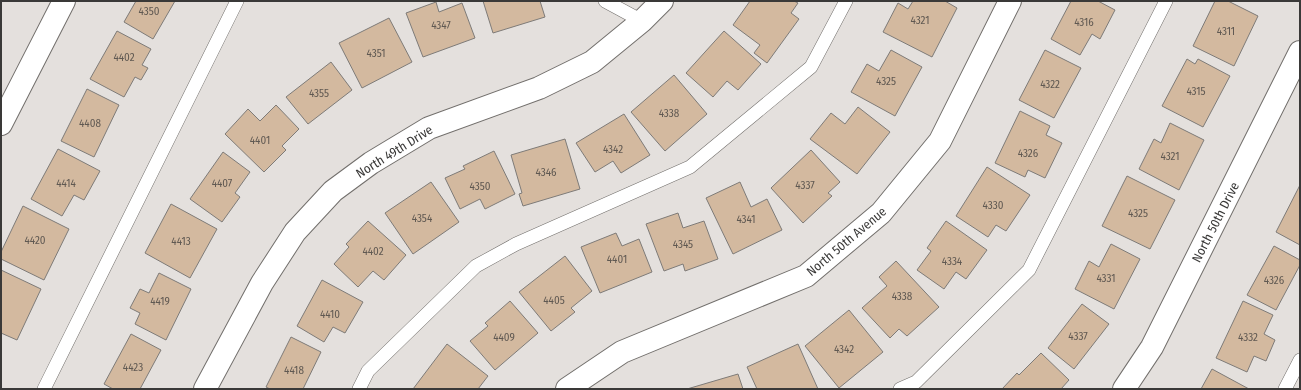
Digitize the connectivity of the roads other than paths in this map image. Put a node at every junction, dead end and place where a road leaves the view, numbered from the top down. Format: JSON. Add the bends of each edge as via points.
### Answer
{"nodes":[{"id":1,"x":64,"y":1,"type":"edge"},
{"id":2,"x":238,"y":1,"type":"edge"},
{"id":3,"x":606,"y":1,"type":"edge"},
{"id":4,"x":662,"y":1,"type":"edge"},
{"id":5,"x":846,"y":1,"type":"edge"},
{"id":6,"x":1010,"y":1,"type":"edge"},
{"id":7,"x":1166,"y":1,"type":"edge"},
{"id":8,"x":642,"y":21,"type":"junction"},
{"id":9,"x":1300,"y":52,"type":"edge"},
{"id":10,"x":1,"y":124,"type":"edge"},
{"id":11,"x":1300,"y":360,"type":"edge"},
{"id":12,"x":44,"y":389,"type":"edge"},
{"id":13,"x":205,"y":389,"type":"edge"},
{"id":14,"x":359,"y":389,"type":"edge"},
{"id":15,"x":567,"y":389,"type":"edge"},
{"id":16,"x":900,"y":389,"type":"edge"},
{"id":17,"x":1124,"y":389,"type":"edge"},
{"id":18,"x":1285,"y":389,"type":"edge"}],
"edges":[{"from":1,"to":10,"type":"street"},
{"from":2,"to":12,"type":"lane"},
{"from":3,"to":8,"type":"lane"},
{"from":4,"to":8,"type":"street","name":"North 49th Drive"},
{"from":5,"to":14,"type":"lane","via":[[811,67],[690,167],[516,244],[476,266],[368,372]]},
{"from":6,"to":15,"type":"street","name":"North 50th Avenue","via":[[940,142],[881,213],[806,276],[622,352]]},
{"from":7,"to":16,"type":"lane","via":[[1029,270],[916,382]]},
{"from":8,"to":13,"type":"street","name":"North 49th Drive","via":[[592,62],[538,88],[428,128],[371,163],[333,191],[295,232],[266,277]]},
{"from":9,"to":17,"type":"street","name":"North 50th Drive","via":[[1152,347]]},
{"from":11,"to":18,"type":"lane"}]}
